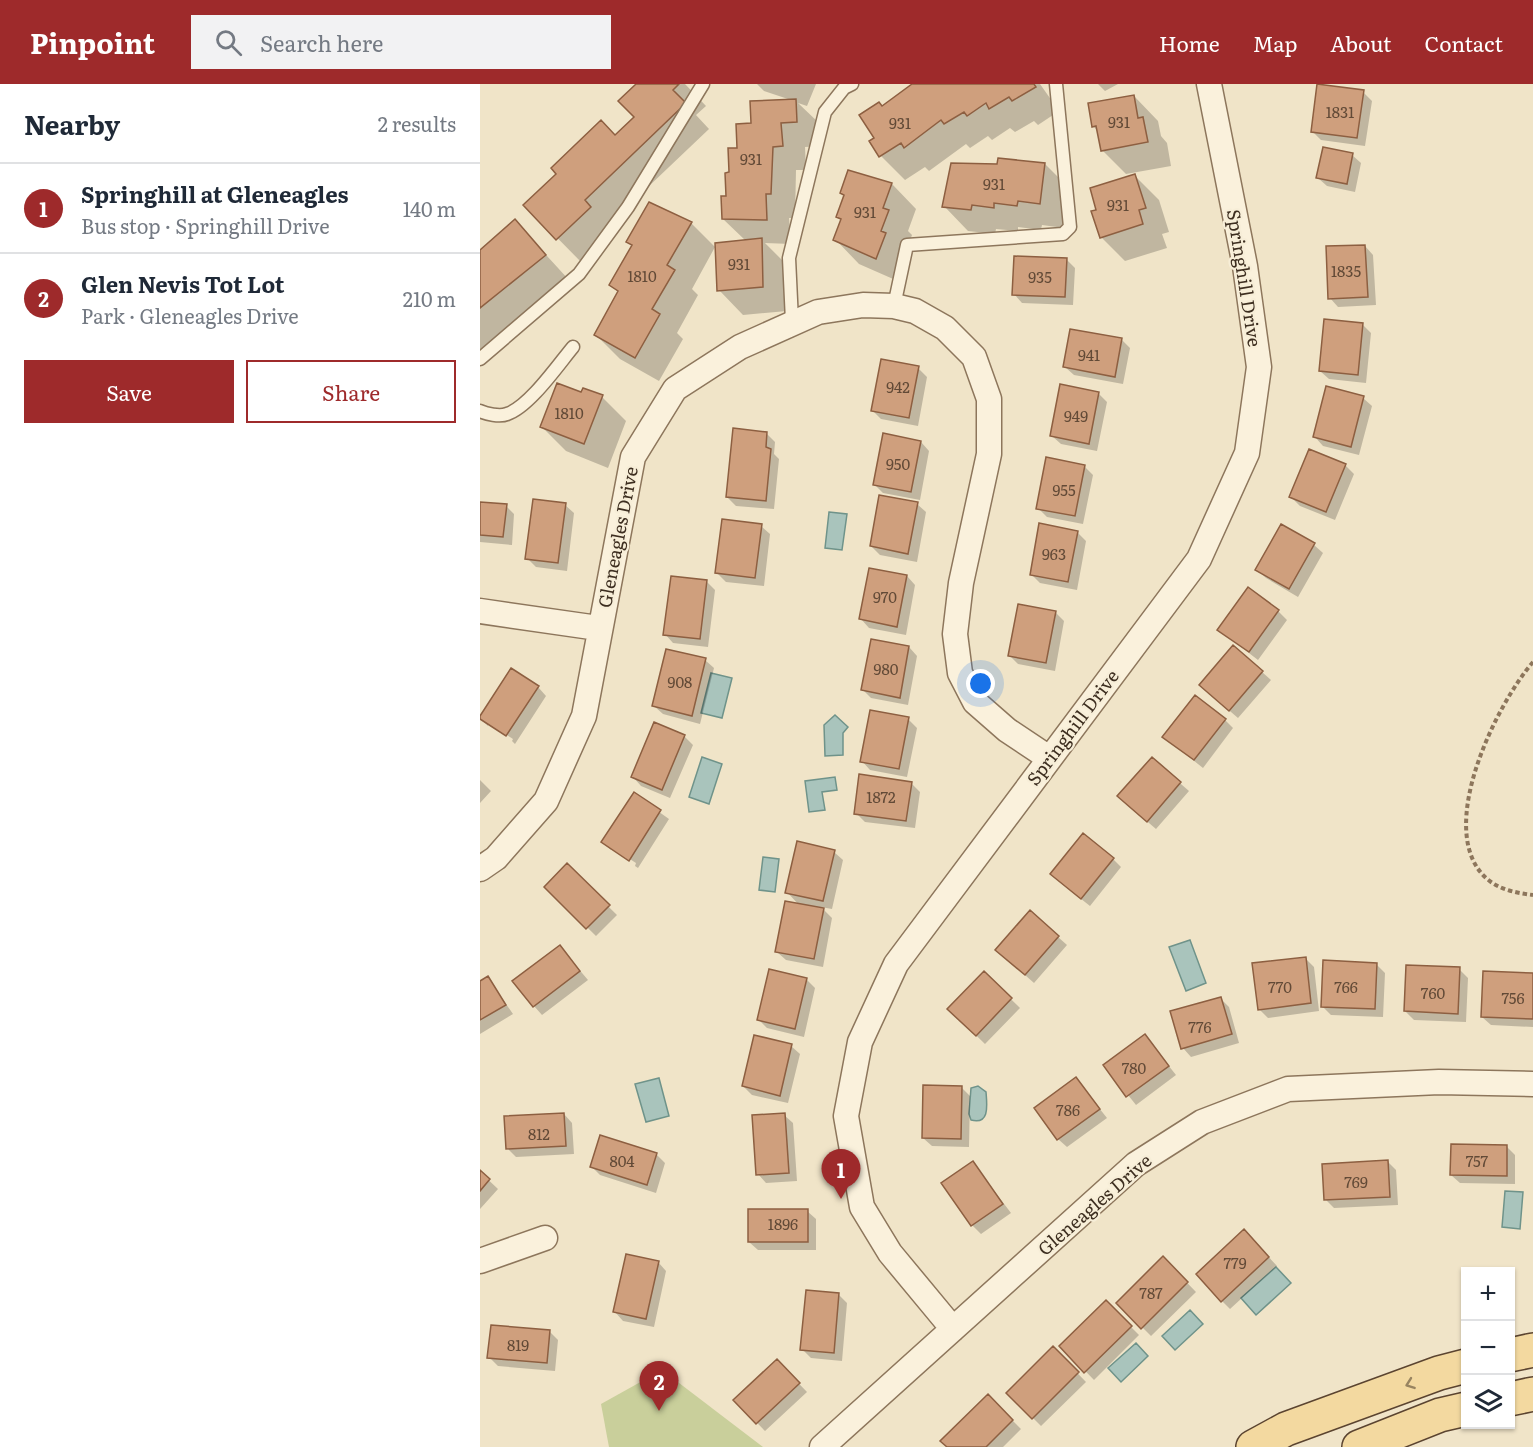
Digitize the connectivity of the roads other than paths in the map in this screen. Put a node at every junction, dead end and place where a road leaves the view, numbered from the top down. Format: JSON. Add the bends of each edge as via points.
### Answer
{"nodes":[{"id":1,"x":703,"y":84,"type":"edge"},
{"id":2,"x":852,"y":84,"type":"edge"},
{"id":3,"x":1056,"y":84,"type":"edge"},
{"id":4,"x":1209,"y":84,"type":"edge"},
{"id":5,"x":894,"y":306,"type":"junction"},
{"id":6,"x":792,"y":321,"type":"junction"},
{"id":7,"x":573,"y":347,"type":"dead end"},
{"id":8,"x":480,"y":359,"type":"edge"},
{"id":9,"x":480,"y":411,"type":"edge"},
{"id":10,"x":480,"y":611,"type":"edge"},
{"id":11,"x":598,"y":628,"type":"junction"},
{"id":12,"x":1049,"y":758,"type":"junction"},
{"id":13,"x":480,"y":869,"type":"edge"},
{"id":14,"x":1533,"y":1084,"type":"edge"},
{"id":15,"x":545,"y":1238,"type":"dead end"},
{"id":16,"x":480,"y":1261,"type":"edge"},
{"id":17,"x":952,"y":1329,"type":"junction"},
{"id":18,"x":1533,"y":1350,"type":"edge"},
{"id":19,"x":1515,"y":1354,"type":"edge"},
{"id":20,"x":1461,"y":1367,"type":"edge"},
{"id":21,"x":1533,"y":1394,"type":"edge"},
{"id":22,"x":1515,"y":1398,"type":"edge"},
{"id":23,"x":1461,"y":1410,"type":"edge"},
{"id":24,"x":822,"y":1447,"type":"edge"},
{"id":25,"x":1253,"y":1447,"type":"edge"},
{"id":26,"x":1359,"y":1447,"type":"edge"}],
"edges":[{"from":1,"to":8,"type":"lane","via":[[628,207],[579,274]]},
{"from":2,"to":6,"type":"lane","via":[[825,112],[789,258]]},
{"from":3,"to":5,"type":"lane","via":[[1071,227],[1063,234],[907,245]]},
{"from":4,"to":12,"type":"street","name":"Springhill Drive","via":[[1245,266],[1259,367],[1247,453],[1199,559]]},
{"from":5,"to":6,"type":"street","name":"Gleneagles Drive","via":[[863,305],[818,312]]},
{"from":5,"to":12,"type":"street","name":"Gleneagles Drive","via":[[915,311],[952,336],[974,357],[989,399],[989,454],[961,583],[955,633],[960,673],[975,702],[1007,730]]},
{"from":6,"to":11,"type":"street","name":"Gleneagles Drive","via":[[740,347],[675,389],[633,457]]},
{"from":7,"to":9,"type":"lane","via":[[527,400],[507,414]]},
{"from":10,"to":11,"type":"street"},
{"from":11,"to":13,"type":"street","name":"Gleneagles Drive","via":[[584,716],[546,801],[496,858]]},
{"from":12,"to":17,"type":"street","name":"Springhill Drive","via":[[896,964],[860,1042],[846,1116],[862,1207],[890,1253]]},
{"from":14,"to":17,"type":"street","name":"Gleneagles Drive","via":[[1439,1082],[1288,1089],[1202,1122],[1136,1164]]},
{"from":15,"to":16,"type":"street"},
{"from":17,"to":24,"type":"street","name":"Gleneagles Drive"},
{"from":18,"to":19,"type":"main road"},
{"from":20,"to":25,"type":"main road","one_way":true,"via":[[1286,1429]]},
{"from":21,"to":22,"type":"main road"},
{"from":23,"to":26,"type":"main road"}]}
